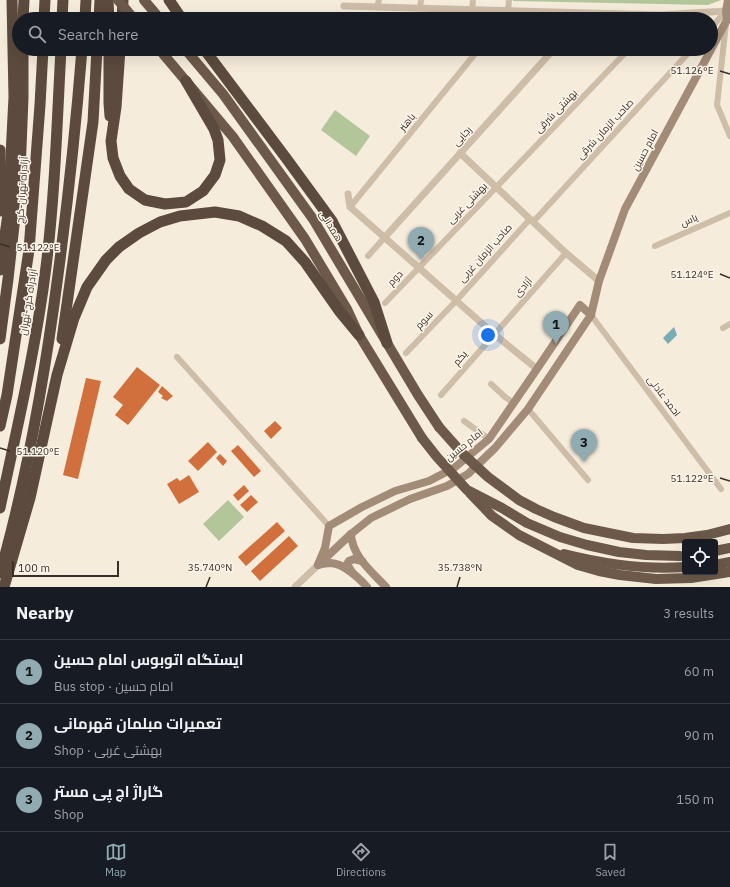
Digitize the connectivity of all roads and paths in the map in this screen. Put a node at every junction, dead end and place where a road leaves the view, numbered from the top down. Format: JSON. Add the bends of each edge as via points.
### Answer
{"nodes":[{"id":1,"x":12,"y":0,"type":"edge"},
{"id":2,"x":24,"y":0,"type":"edge"},
{"id":3,"x":45,"y":0,"type":"edge"},
{"id":4,"x":63,"y":0,"type":"edge"},
{"id":5,"x":86,"y":0,"type":"edge"},
{"id":6,"x":100,"y":0,"type":"edge"},
{"id":7,"x":108,"y":0,"type":"edge"},
{"id":8,"x":118,"y":0,"type":"edge"},
{"id":9,"x":123,"y":0,"type":"edge"},
{"id":10,"x":144,"y":0,"type":"edge"},
{"id":11,"x":169,"y":0,"type":"edge"},
{"id":12,"x":421,"y":0,"type":"edge"},
{"id":13,"x":473,"y":0,"type":"edge"},
{"id":14,"x":509,"y":0,"type":"edge"},
{"id":15,"x":728,"y":0,"type":"edge"},
{"id":16,"x":378,"y":3,"type":"edge"},
{"id":17,"x":344,"y":6,"type":"dead end"},
{"id":18,"x":420,"y":8,"type":"junction"},
{"id":19,"x":472,"y":10,"type":"junction"},
{"id":20,"x":497,"y":11,"type":"joint"},
{"id":21,"x":508,"y":11,"type":"junction"},
{"id":22,"x":726,"y":11,"type":"junction"},
{"id":23,"x":12,"y":12,"type":"edge"},
{"id":24,"x":23,"y":12,"type":"edge"},
{"id":25,"x":44,"y":12,"type":"edge"},
{"id":26,"x":62,"y":12,"type":"edge"},
{"id":27,"x":85,"y":12,"type":"edge"},
{"id":28,"x":99,"y":12,"type":"edge"},
{"id":29,"x":109,"y":12,"type":"edge"},
{"id":30,"x":122,"y":12,"type":"edge"},
{"id":31,"x":128,"y":12,"type":"edge"},
{"id":32,"x":154,"y":12,"type":"edge"},
{"id":33,"x":177,"y":12,"type":"edge"},
{"id":34,"x":548,"y":12,"type":"edge"},
{"id":35,"x":715,"y":12,"type":"edge"},
{"id":36,"x":718,"y":20,"type":"edge"},
{"id":37,"x":727,"y":20,"type":"junction"},
{"id":38,"x":718,"y":37,"type":"edge"},
{"id":39,"x":13,"y":56,"type":"edge"},
{"id":40,"x":23,"y":56,"type":"edge"},
{"id":41,"x":42,"y":56,"type":"edge"},
{"id":42,"x":61,"y":56,"type":"edge"},
{"id":43,"x":81,"y":56,"type":"edge"},
{"id":44,"x":97,"y":56,"type":"edge"},
{"id":45,"x":109,"y":56,"type":"edge"},
{"id":46,"x":120,"y":56,"type":"edge"},
{"id":47,"x":165,"y":56,"type":"edge"},
{"id":48,"x":191,"y":56,"type":"edge"},
{"id":49,"x":209,"y":56,"type":"edge"},
{"id":50,"x":473,"y":56,"type":"edge"},
{"id":51,"x":548,"y":56,"type":"edge"},
{"id":52,"x":622,"y":56,"type":"edge"},
{"id":53,"x":685,"y":56,"type":"edge"},
{"id":54,"x":708,"y":56,"type":"edge"},
{"id":55,"x":186,"y":81,"type":"junction"},
{"id":56,"x":730,"y":136,"type":"edge"},
{"id":57,"x":112,"y":141,"type":"junction"},
{"id":58,"x":0,"y":150,"type":"edge"},
{"id":59,"x":460,"y":153,"type":"junction"},
{"id":60,"x":496,"y":188,"type":"junction"},
{"id":61,"x":348,"y":194,"type":"dead end"},
{"id":62,"x":350,"y":207,"type":"junction"},
{"id":63,"x":0,"y":211,"type":"edge"},
{"id":64,"x":730,"y":213,"type":"edge"},
{"id":65,"x":531,"y":221,"type":"junction"},
{"id":66,"x":385,"y":237,"type":"junction"},
{"id":67,"x":655,"y":246,"type":"dead end"},
{"id":68,"x":566,"y":253,"type":"junction"},
{"id":69,"x":368,"y":256,"type":"dead end"},
{"id":70,"x":419,"y":268,"type":"junction"},
{"id":71,"x":0,"y":270,"type":"edge"},
{"id":72,"x":599,"y":281,"type":"junction"},
{"id":73,"x":456,"y":301,"type":"junction"},
{"id":74,"x":385,"y":302,"type":"dead end"},
{"id":75,"x":590,"y":315,"type":"junction"},
{"id":76,"x":730,"y":324,"type":"edge"},
{"id":77,"x":723,"y":328,"type":"dead end"},
{"id":78,"x":494,"y":334,"type":"junction"},
{"id":79,"x":359,"y":335,"type":"junction"},
{"id":80,"x":0,"y":339,"type":"edge"},
{"id":81,"x":387,"y":342,"type":"junction"},
{"id":82,"x":406,"y":353,"type":"dead end"},
{"id":83,"x":177,"y":357,"type":"dead end"},
{"id":84,"x":537,"y":369,"type":"junction"},
{"id":85,"x":57,"y":375,"type":"junction"},
{"id":86,"x":491,"y":384,"type":"dead end"},
{"id":87,"x":440,"y":396,"type":"dead end"},
{"id":88,"x":514,"y":403,"type":"junction"},
{"id":89,"x":528,"y":409,"type":"junction"},
{"id":90,"x":464,"y":421,"type":"dead end"},
{"id":91,"x":0,"y":426,"type":"edge"},
{"id":92,"x":489,"y":439,"type":"junction"},
{"id":93,"x":588,"y":480,"type":"dead end"},
{"id":94,"x":720,"y":489,"type":"dead end"},
{"id":95,"x":467,"y":490,"type":"junction"},
{"id":96,"x":0,"y":508,"type":"edge"},
{"id":97,"x":329,"y":526,"type":"junction"},
{"id":98,"x":730,"y":529,"type":"edge"},
{"id":99,"x":351,"y":534,"type":"junction"},
{"id":100,"x":730,"y":548,"type":"edge"},
{"id":101,"x":547,"y":550,"type":"junction"},
{"id":102,"x":718,"y":550,"type":"edge"},
{"id":103,"x":682,"y":555,"type":"edge"},
{"id":104,"x":362,"y":561,"type":"junction"},
{"id":105,"x":730,"y":562,"type":"edge"},
{"id":106,"x":318,"y":564,"type":"junction"},
{"id":107,"x":718,"y":564,"type":"edge"},
{"id":108,"x":682,"y":567,"type":"edge"},
{"id":109,"x":0,"y":572,"type":"edge"},
{"id":110,"x":730,"y":572,"type":"edge"},
{"id":111,"x":354,"y":574,"type":"junction"},
{"id":112,"x":4,"y":587,"type":"edge"},
{"id":113,"x":295,"y":587,"type":"edge"},
{"id":114,"x":367,"y":587,"type":"edge"},
{"id":115,"x":386,"y":587,"type":"edge"}],
"edges":[{"from":1,"to":23,"type":"highway"},
{"from":2,"to":24,"type":"highway"},
{"from":3,"to":25,"type":"highway"},
{"from":4,"to":26,"type":"highway"},
{"from":5,"to":27,"type":"highway"},
{"from":6,"to":28,"type":"highway"},
{"from":7,"to":29,"type":"highway"},
{"from":8,"to":31,"type":"highway","bridge":true},
{"from":9,"to":30,"type":"highway"},
{"from":10,"to":32,"type":"highway"},
{"from":11,"to":33,"type":"highway"},
{"from":12,"to":18,"type":"street"},
{"from":13,"to":19,"type":"street"},
{"from":14,"to":21,"type":"street"},
{"from":15,"to":22,"type":"main road"},
{"from":16,"to":17,"type":"street"},
{"from":16,"to":18,"type":"street"},
{"from":18,"to":19,"type":"street"},
{"from":19,"to":20,"type":"street"},
{"from":20,"to":21,"type":"street"},
{"from":21,"to":34,"type":"street"},
{"from":22,"to":35,"type":"street"},
{"from":22,"to":36,"type":"street"},
{"from":22,"to":37,"type":"main road"},
{"from":37,"to":38,"type":"main road","name":"امام حسین"},
{"from":37,"to":56,"type":"street","via":[[717,105]]},
{"from":39,"to":71,"type":"highway","via":[[14,97],[8,214]]},
{"from":40,"to":80,"type":"highway","via":[[20,172]]},
{"from":41,"to":91,"type":"highway","name":"آزادراه تهران-کرج","via":[[29,250]]},
{"from":42,"to":96,"type":"highway","name":"آزادراه کرج-تهران","via":[[54,182],[46,266],[32,358]]},
{"from":43,"to":109,"type":"highway","via":[[68,198],[44,373],[29,453]]},
{"from":44,"to":85,"type":"highway","via":[[93,122]]},
{"from":45,"to":57,"type":"highway"},
{"from":46,"to":57,"type":"highway"},
{"from":47,"to":55,"type":"highway"},
{"from":48,"to":81,"type":"highway","name":"همدانی","via":[[223,94],[313,219]]},
{"from":49,"to":81,"type":"highway","via":[[332,221],[374,302]]},
{"from":50,"to":62,"type":"street","name":"باهنر"},
{"from":51,"to":59,"type":"street","name":"رجایی"},
{"from":52,"to":60,"type":"street","name":"بهشتی شرقی"},
{"from":53,"to":65,"type":"street","name":"صاحب الزمان شرقی"},
{"from":54,"to":72,"type":"main road","name":"امام حسین","via":[[625,209]]},
{"from":55,"to":57,"type":"highway","via":[[218,140],[220,160],[215,175],[203,191],[186,202],[165,204],[145,200],[129,190],[120,176]]},
{"from":55,"to":79,"type":"highway","via":[[233,137],[305,239],[347,309]]},
{"from":58,"to":63,"type":"highway"},
{"from":59,"to":60,"type":"street"},
{"from":59,"to":66,"type":"street","name":"رجایی"},
{"from":60,"to":65,"type":"street"},
{"from":60,"to":70,"type":"street","name":"بهشتی غربی"},
{"from":61,"to":62,"type":"street"},
{"from":62,"to":66,"type":"street"},
{"from":64,"to":67,"type":"street","name":"یاس"},
{"from":65,"to":68,"type":"street"},
{"from":65,"to":73,"type":"street","name":"صاحب الزمان غربی"},
{"from":66,"to":69,"type":"street"},
{"from":66,"to":70,"type":"street"},
{"from":68,"to":72,"type":"street"},
{"from":68,"to":78,"type":"street","name":"آزادی"},
{"from":70,"to":73,"type":"street"},
{"from":70,"to":74,"type":"street","name":"دوم"},
{"from":72,"to":75,"type":"main road","name":"امام حسین"},
{"from":73,"to":78,"type":"street"},
{"from":73,"to":82,"type":"street","name":"سوم"},
{"from":75,"to":84,"type":"main road","name":"امام حسین","via":[[580,305]]},
{"from":75,"to":89,"type":"main road","name":"امام حسین"},
{"from":75,"to":94,"type":"street","name":"احمد عادلی"},
{"from":76,"to":77,"type":"street"},
{"from":78,"to":84,"type":"street"},
{"from":78,"to":87,"type":"street","name":"یکم"},
{"from":79,"to":85,"type":"highway","via":[[306,262],[286,241],[262,226],[238,216],[215,212],[180,216],[160,222],[139,233],[106,260],[87,287],[74,318]]},
{"from":79,"to":95,"type":"highway","bridge":true,"via":[[422,438]]},
{"from":81,"to":98,"type":"highway","name":"همدانی","bridge":true,"via":[[438,427],[488,477],[519,500],[584,528],[633,538],[685,538]]},
{"from":83,"to":97,"type":"street"},
{"from":84,"to":88,"type":"main road","name":"امام حسین"},
{"from":85,"to":112,"type":"highway","via":[[30,498]]},
{"from":86,"to":88,"type":"street"},
{"from":88,"to":92,"type":"main road","name":"امام حسین"},
{"from":89,"to":93,"type":"street"},
{"from":89,"to":99,"type":"main road","name":"امام حسین","via":[[495,448],[468,474],[447,486],[410,499],[371,518]]},
{"from":90,"to":92,"type":"street"},
{"from":92,"to":97,"type":"main road","name":"امام حسین","via":[[454,468],[429,481],[396,491]]},
{"from":95,"to":101,"type":"highway","via":[[492,516]]},
{"from":95,"to":103,"type":"highway","bridge":true,"via":[[560,538],[619,552]]},
{"from":97,"to":106,"type":"main road","name":"امام حسین","via":[[325,548]]},
{"from":99,"to":104,"type":"main road","via":[[354,549]]},
{"from":99,"to":106,"type":"main road","name":"امام حسین"},
{"from":100,"to":102,"type":"highway"},
{"from":101,"to":108,"type":"highway","via":[[610,564]]},
{"from":101,"to":110,"type":"highway","via":[[578,565],[638,578],[691,578]]},
{"from":104,"to":111,"type":"main road","via":[[354,559],[347,564]]},
{"from":104,"to":115,"type":"main road"},
{"from":105,"to":107,"type":"highway"},
{"from":106,"to":111,"type":"main road","via":[[331,563]]},
{"from":106,"to":113,"type":"street","name":"امام حسین"},
{"from":111,"to":114,"type":"main road"}]}
